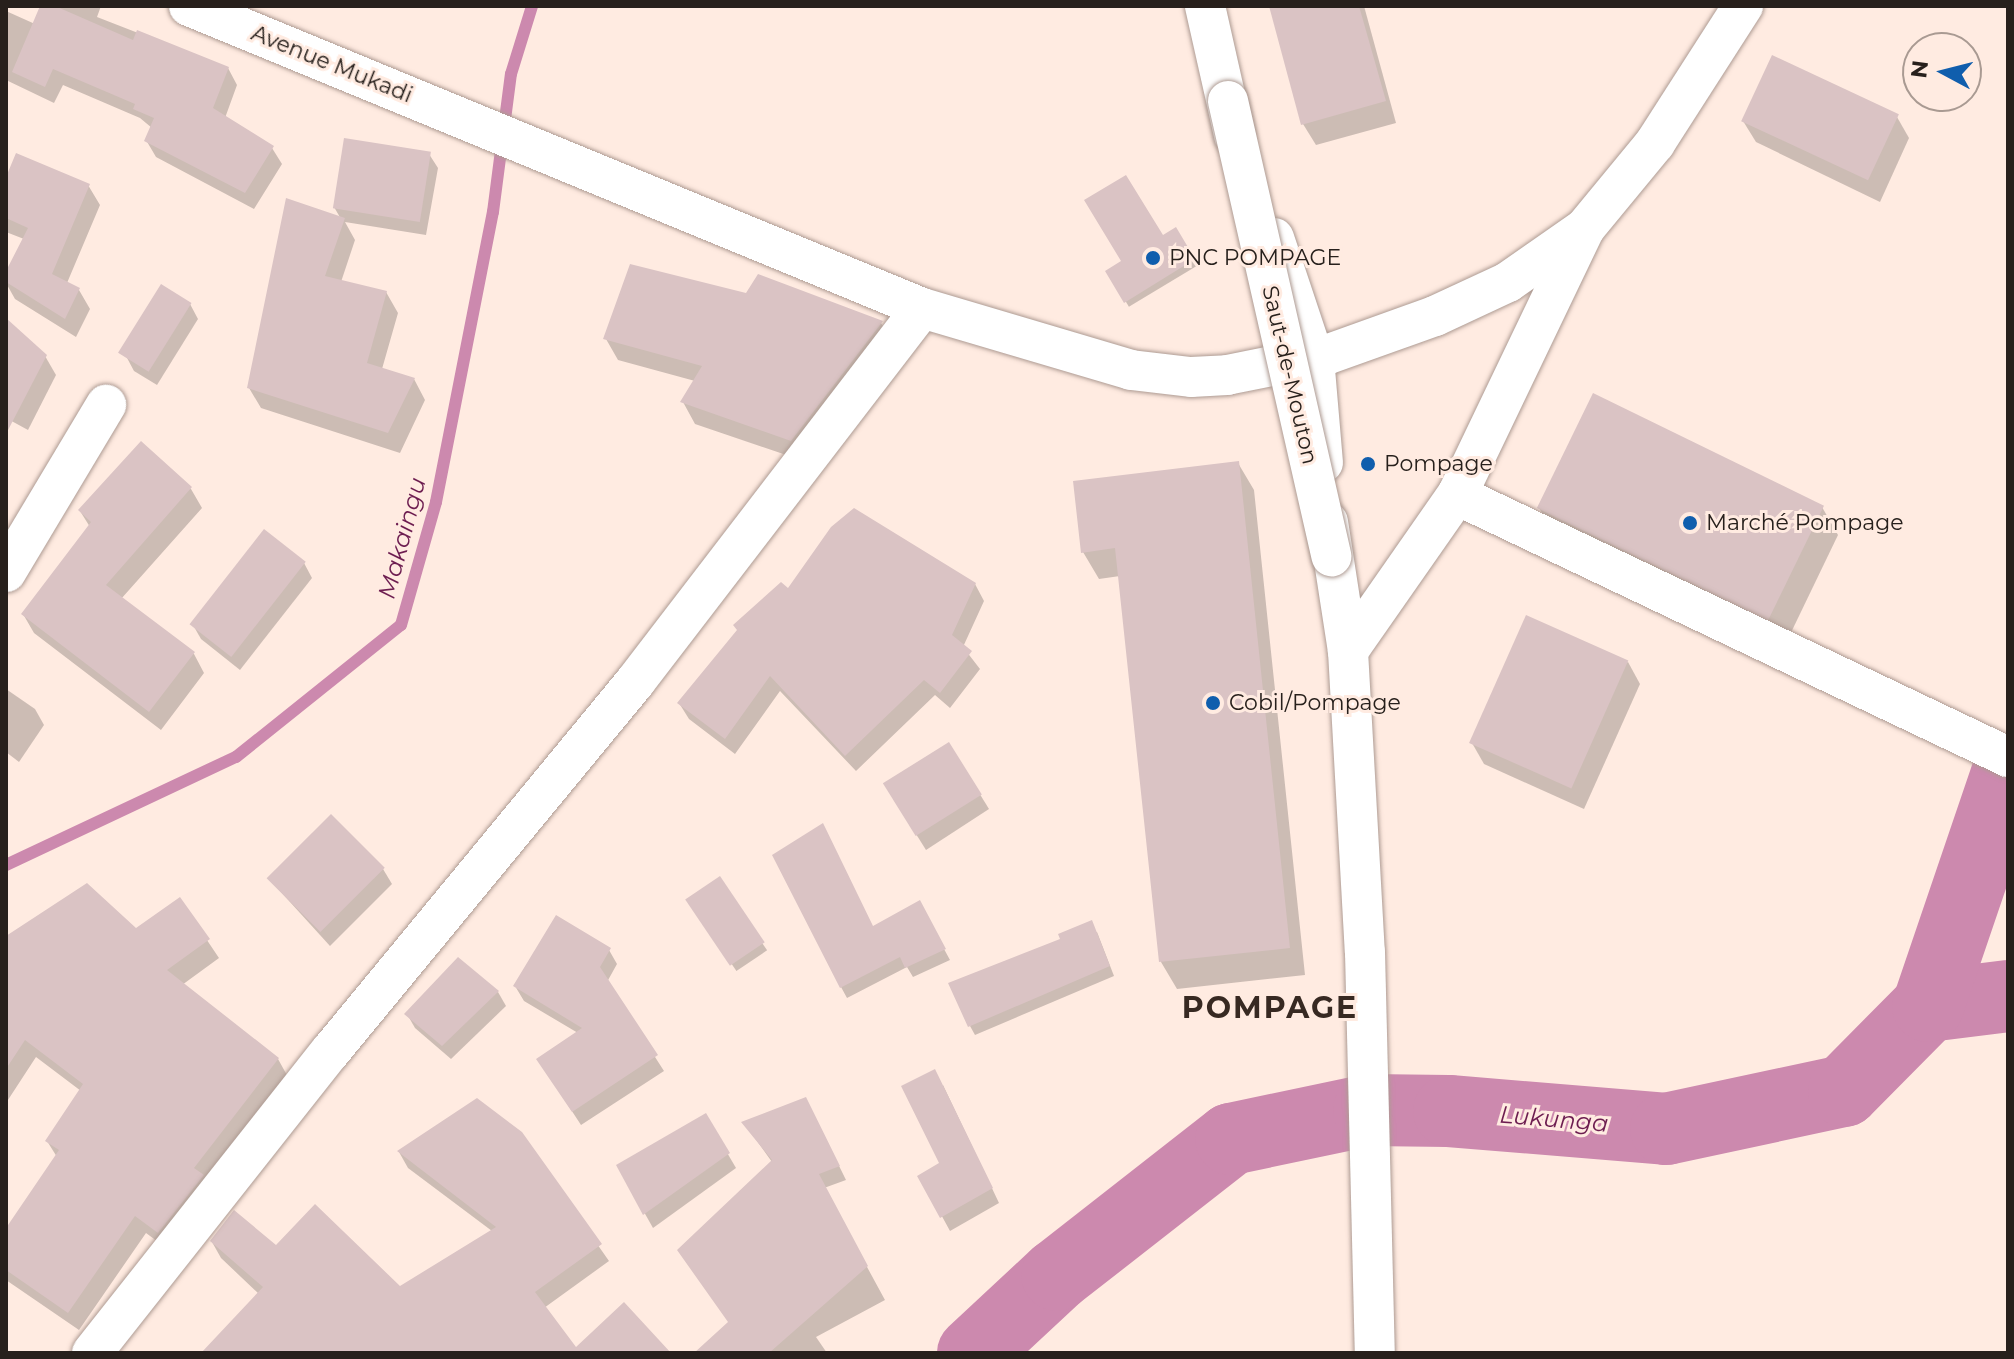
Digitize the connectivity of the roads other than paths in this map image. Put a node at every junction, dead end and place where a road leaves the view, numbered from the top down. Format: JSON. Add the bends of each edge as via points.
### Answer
{"nodes":[{"id":1,"x":189,"y":6,"type":"edge"},
{"id":2,"x":1205,"y":6,"type":"edge"},
{"id":3,"x":1743,"y":6,"type":"edge"},
{"id":4,"x":1228,"y":101,"type":"junction"},
{"id":5,"x":1585,"y":228,"type":"junction"},
{"id":6,"x":922,"y":308,"type":"junction"},
{"id":7,"x":1314,"y":358,"type":"junction"},
{"id":8,"x":1269,"y":369,"type":"junction"},
{"id":9,"x":106,"y":405,"type":"dead end"},
{"id":10,"x":1457,"y":495,"type":"junction"},
{"id":11,"x":1331,"y":556,"type":"junction"},
{"id":12,"x":6,"y":572,"type":"edge"},
{"id":13,"x":1348,"y":651,"type":"junction"},
{"id":14,"x":1993,"y":751,"type":"edge"},
{"id":15,"x":92,"y":1353,"type":"edge"},
{"id":16,"x":1375,"y":1353,"type":"edge"}],
"edges":[{"from":1,"to":6,"type":"street","name":"Avenue Mukadi"},
{"from":2,"to":4,"type":"street"},
{"from":3,"to":5,"type":"street","via":[[1655,143]]},
{"from":4,"to":7,"type":"street"},
{"from":4,"to":8,"type":"street"},
{"from":4,"to":11,"type":"street","name":"Saut-de-Mouton","bridge":true},
{"from":5,"to":7,"type":"street","name":"Avenue Mukadi","via":[[1508,282],[1435,316]]},
{"from":5,"to":10,"type":"street"},
{"from":6,"to":8,"type":"street","name":"Avenue Mukadi","via":[[1131,370],[1191,377]]},
{"from":6,"to":15,"type":"street","via":[[635,682],[321,1063]]},
{"from":7,"to":8,"type":"street","name":"Avenue Mukadi"},
{"from":7,"to":11,"type":"street"},
{"from":8,"to":11,"type":"street"},
{"from":9,"to":12,"type":"street"},
{"from":10,"to":13,"type":"street"},
{"from":10,"to":14,"type":"street"},
{"from":11,"to":13,"type":"street"},
{"from":13,"to":16,"type":"street","via":[[1365,952]]}]}
